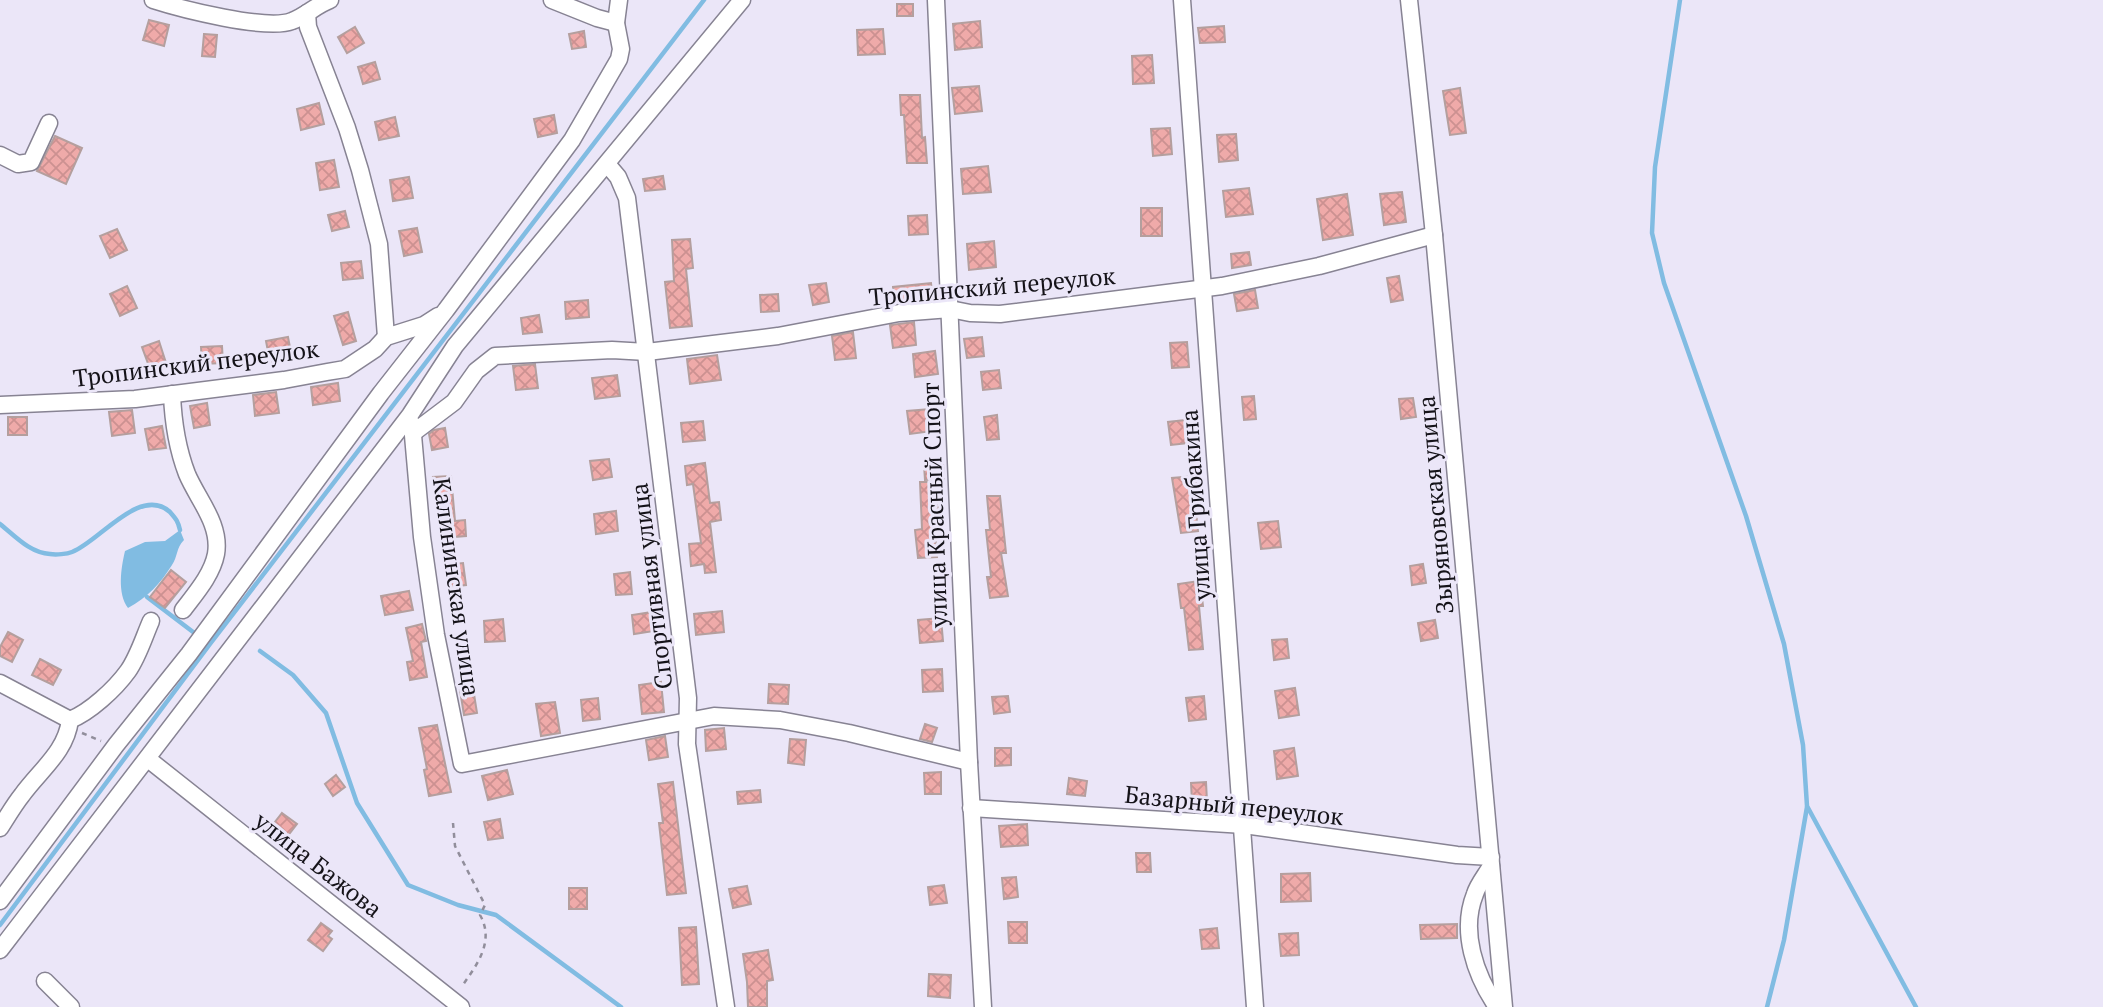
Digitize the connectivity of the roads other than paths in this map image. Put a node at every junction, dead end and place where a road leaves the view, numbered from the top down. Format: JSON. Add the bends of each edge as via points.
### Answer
{"nodes":[{"id":1,"x":153,"y":0,"type":"edge"},
{"id":2,"x":330,"y":0,"type":"edge"},
{"id":3,"x":552,"y":0,"type":"edge"},
{"id":4,"x":619,"y":0,"type":"edge"},
{"id":5,"x":742,"y":0,"type":"edge"},
{"id":6,"x":936,"y":0,"type":"edge"},
{"id":7,"x":1182,"y":0,"type":"edge"},
{"id":8,"x":1409,"y":0,"type":"edge"},
{"id":9,"x":307,"y":13,"type":"junction"},
{"id":10,"x":616,"y":23,"type":"junction"},
{"id":11,"x":49,"y":123,"type":"dead end"},
{"id":12,"x":0,"y":155,"type":"edge"},
{"id":13,"x":607,"y":164,"type":"junction"},
{"id":14,"x":1434,"y":235,"type":"junction"},
{"id":15,"x":1202,"y":290,"type":"junction"},
{"id":16,"x":950,"y":309,"type":"junction"},
{"id":17,"x":446,"y":310,"type":"junction"},
{"id":18,"x":386,"y":337,"type":"junction"},
{"id":19,"x":648,"y":352,"type":"junction"},
{"id":20,"x":410,"y":356,"type":"junction"},
{"id":21,"x":172,"y":394,"type":"junction"},
{"id":22,"x":0,"y":405,"type":"edge"},
{"id":23,"x":410,"y":415,"type":"junction"},
{"id":24,"x":413,"y":433,"type":"junction"},
{"id":25,"x":183,"y":610,"type":"dead end"},
{"id":26,"x":151,"y":621,"type":"dead end"},
{"id":27,"x":0,"y":683,"type":"edge"},
{"id":28,"x":70,"y":720,"type":"junction"},
{"id":29,"x":688,"y":721,"type":"junction"},
{"id":30,"x":148,"y":759,"type":"junction"},
{"id":31,"x":969,"y":762,"type":"junction"},
{"id":32,"x":971,"y":808,"type":"junction"},
{"id":33,"x":1244,"y":825,"type":"junction"},
{"id":34,"x":0,"y":828,"type":"edge"},
{"id":35,"x":1491,"y":861,"type":"junction"},
{"id":36,"x":0,"y":901,"type":"edge"},
{"id":37,"x":0,"y":950,"type":"edge"},
{"id":38,"x":45,"y":981,"type":"dead end"},
{"id":39,"x":456,"y":1003,"type":"edge"},
{"id":40,"x":71,"y":1007,"type":"edge"},
{"id":41,"x":726,"y":1007,"type":"edge"},
{"id":42,"x":983,"y":1007,"type":"edge"},
{"id":43,"x":1255,"y":1007,"type":"edge"},
{"id":44,"x":1497,"y":1007,"type":"edge"},
{"id":45,"x":1504,"y":1007,"type":"edge"}],
"edges":[{"from":1,"to":9,"type":"street","via":[[273,25]]},
{"from":2,"to":9,"type":"street"},
{"from":3,"to":10,"type":"street"},
{"from":4,"to":10,"type":"street"},
{"from":5,"to":13,"type":"street"},
{"from":6,"to":16,"type":"street","name":"улица Красный Спорт"},
{"from":7,"to":15,"type":"street","name":"улица Грибакина"},
{"from":8,"to":14,"type":"street","name":"Зыряновская улица"},
{"from":9,"to":18,"type":"street","via":[[376,232]]},
{"from":10,"to":17,"type":"street","via":[[619,59],[572,140]]},
{"from":11,"to":12,"type":"street","via":[[31,162],[18,164]]},
{"from":13,"to":19,"type":"street","name":"Спортивная улица","via":[[627,198]]},
{"from":13,"to":23,"type":"street","via":[[455,346]]},
{"from":14,"to":15,"type":"street","name":"Тропинский переулок","via":[[1319,266]]},
{"from":14,"to":35,"type":"street","name":"Зыряновская улица"},
{"from":15,"to":16,"type":"street","name":"Тропинский переулок","via":[[1000,314]]},
{"from":15,"to":33,"type":"street","name":"улица Грибакина"},
{"from":16,"to":19,"type":"street","name":"Тропинский переулок"},
{"from":16,"to":31,"type":"street","name":"улица Красный Спорт"},
{"from":17,"to":18,"type":"street","via":[[424,325]]},
{"from":17,"to":20,"type":"street"},
{"from":18,"to":20,"type":"street"},
{"from":18,"to":21,"type":"street","name":"Тропинский переулок","via":[[345,369]]},
{"from":19,"to":24,"type":"street","name":"Тропинский переулок","via":[[495,356],[476,371],[454,402]]},
{"from":19,"to":29,"type":"street","name":"Спортивная улица"},
{"from":20,"to":36,"type":"street"},
{"from":21,"to":22,"type":"street","name":"Тропинский переулок"},
{"from":21,"to":25,"type":"street","via":[[174,427],[187,474],[216,534],[216,556]]},
{"from":23,"to":24,"type":"street","name":"Калининская улица"},
{"from":23,"to":30,"type":"street"},
{"from":24,"to":29,"type":"street","name":"Калининская улица","via":[[436,635],[462,764]]},
{"from":26,"to":28,"type":"street","via":[[128,671],[98,702]]},
{"from":27,"to":28,"type":"street"},
{"from":28,"to":34,"type":"street","via":[[61,748]]},
{"from":29,"to":31,"type":"street","via":[[714,716],[780,720]]},
{"from":29,"to":41,"type":"street","name":"Спортивная улица","via":[[687,744]]},
{"from":30,"to":37,"type":"street"},
{"from":30,"to":39,"type":"street","name":"улица Бажова"},
{"from":31,"to":32,"type":"street","name":"улица Красный Спорт"},
{"from":32,"to":33,"type":"street","name":"Базарный переулок"},
{"from":32,"to":42,"type":"street","name":"улица Красный Спорт"},
{"from":33,"to":35,"type":"street","name":"Базарный переулок"},
{"from":33,"to":43,"type":"street","name":"улица Грибакина"},
{"from":35,"to":44,"type":"street","via":[[1469,911],[1469,936],[1475,967]]},
{"from":35,"to":45,"type":"street","name":"Зыряновская улица"},
{"from":38,"to":40,"type":"street"}]}
